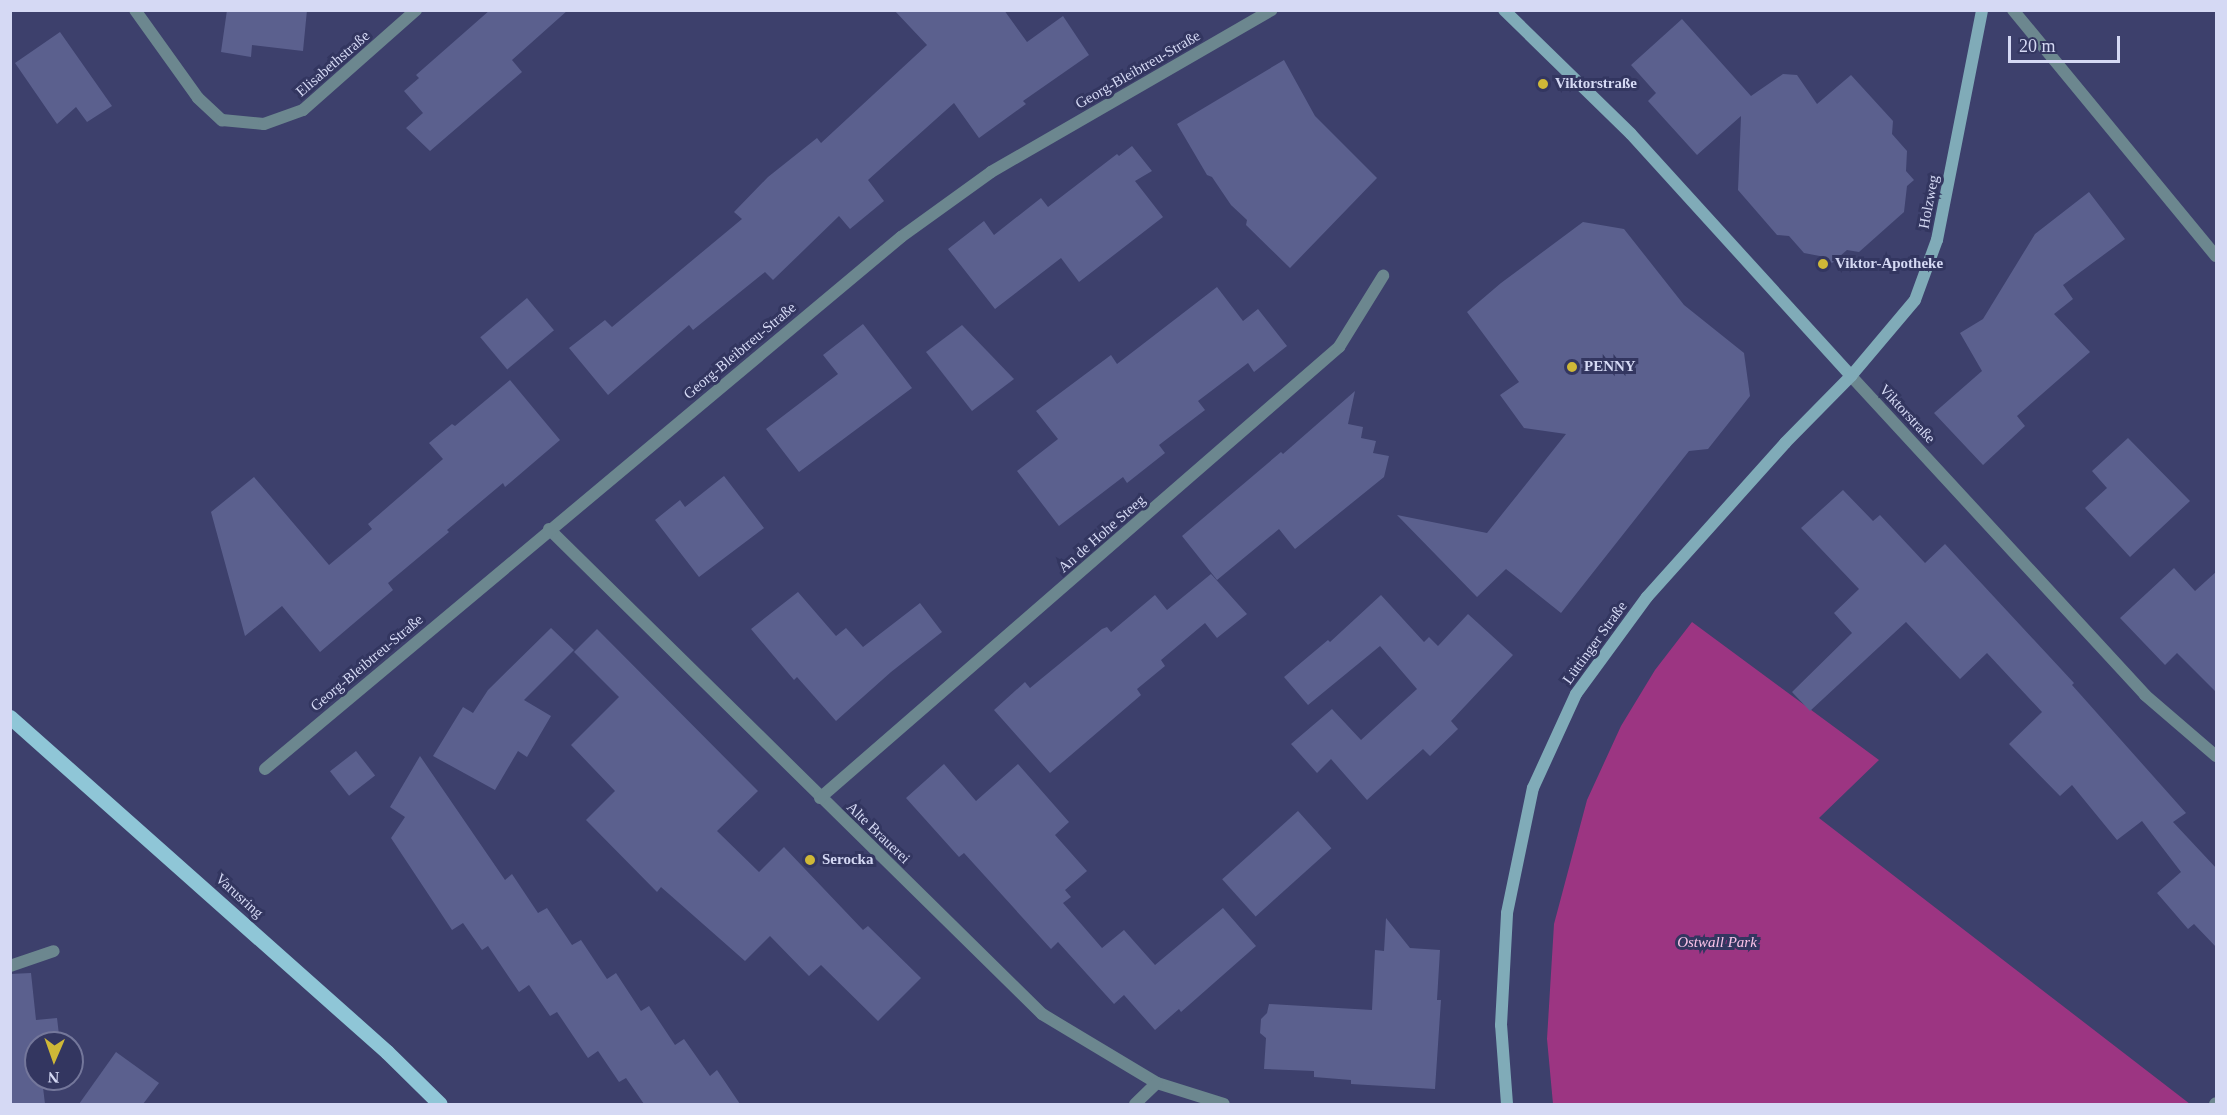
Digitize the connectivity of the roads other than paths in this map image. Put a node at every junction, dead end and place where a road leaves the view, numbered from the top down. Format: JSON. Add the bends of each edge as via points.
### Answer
{"nodes":[{"id":1,"x":135,"y":10,"type":"edge"},
{"id":2,"x":416,"y":10,"type":"edge"},
{"id":3,"x":1272,"y":10,"type":"edge"},
{"id":4,"x":1504,"y":10,"type":"edge"},
{"id":5,"x":1982,"y":10,"type":"edge"},
{"id":6,"x":2013,"y":10,"type":"edge"},
{"id":7,"x":2217,"y":256,"type":"edge"},
{"id":8,"x":1383,"y":276,"type":"dead end"},
{"id":9,"x":1851,"y":376,"type":"junction"},
{"id":10,"x":549,"y":529,"type":"junction"},
{"id":11,"x":10,"y":717,"type":"edge"},
{"id":12,"x":2217,"y":756,"type":"edge"},
{"id":13,"x":265,"y":769,"type":"dead end"},
{"id":14,"x":820,"y":798,"type":"junction"},
{"id":15,"x":54,"y":951,"type":"dead end"},
{"id":16,"x":10,"y":966,"type":"edge"},
{"id":17,"x":1157,"y":1083,"type":"junction"},
{"id":18,"x":440,"y":1104,"type":"edge"},
{"id":19,"x":1136,"y":1104,"type":"edge"},
{"id":20,"x":1224,"y":1104,"type":"edge"},
{"id":21,"x":1507,"y":1104,"type":"edge"}],
"edges":[{"from":1,"to":2,"type":"street","name":"Elisabethstraße","via":[[198,98],[222,120],[264,124],[303,110]]},
{"from":3,"to":10,"type":"street","name":"Georg-Bleibtreu-Straße","via":[[982,179],[901,237]]},
{"from":4,"to":9,"type":"street","name":"Viktorstraße","via":[[1630,134]]},
{"from":5,"to":9,"type":"street","name":"Holzweg","via":[[1933,250],[1915,300]]},
{"from":6,"to":7,"type":"street"},
{"from":8,"to":14,"type":"street","name":"An de Hohe Steeg","via":[[1339,347]]},
{"from":9,"to":12,"type":"street","name":"Viktorstraße","via":[[2145,695]]},
{"from":9,"to":21,"type":"street","name":"Lüttinger Straße","via":[[1785,443],[1647,597],[1576,694],[1533,788],[1507,913],[1501,1025]]},
{"from":10,"to":13,"type":"street","name":"Georg-Bleibtreu-Straße"},
{"from":10,"to":14,"type":"street","name":"Alte Brauerei"},
{"from":11,"to":18,"type":"main road","name":"Varusring","via":[[387,1052]]},
{"from":14,"to":17,"type":"street","name":"Alte Brauerei","via":[[1041,1014]]},
{"from":15,"to":16,"type":"street"},
{"from":17,"to":19,"type":"street"},
{"from":17,"to":20,"type":"street","name":"Alte Brauerei"}]}
